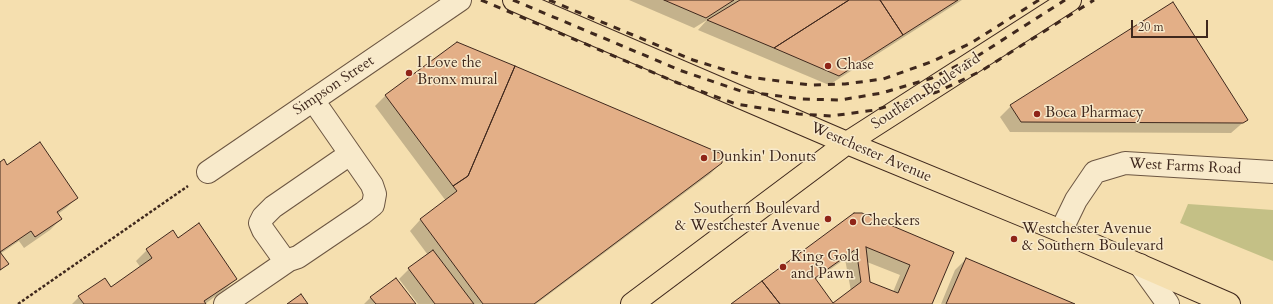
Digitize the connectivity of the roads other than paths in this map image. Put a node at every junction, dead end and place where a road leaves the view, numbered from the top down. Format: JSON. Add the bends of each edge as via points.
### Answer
{"nodes":[{"id":1,"x":460,"y":0,"type":"edge"},
{"id":2,"x":514,"y":0,"type":"edge"},
{"id":3,"x":1070,"y":0,"type":"edge"},
{"id":4,"x":313,"y":100,"type":"junction"},
{"id":5,"x":847,"y":143,"type":"junction"},
{"id":6,"x":350,"y":154,"type":"junction"},
{"id":7,"x":208,"y":172,"type":"road end"},
{"id":8,"x":1273,"y":172,"type":"edge"},
{"id":9,"x":1061,"y":231,"type":"junction"},
{"id":10,"x":289,"y":260,"type":"junction"},
{"id":11,"x":1140,"y":265,"type":"junction"},
{"id":12,"x":225,"y":304,"type":"edge"},
{"id":13,"x":632,"y":304,"type":"edge"},
{"id":14,"x":1168,"y":304,"type":"edge"},
{"id":15,"x":1229,"y":304,"type":"edge"}],
"edges":[{"from":1,"to":4,"type":"street","name":"Simpson Street"},
{"from":2,"to":5,"type":"main road","name":"Westchester Avenue"},
{"from":3,"to":5,"type":"main road","name":"Southern Boulevard"},
{"from":4,"to":6,"type":"street"},
{"from":4,"to":7,"type":"street","name":"Simpson Street"},
{"from":5,"to":9,"type":"main road","name":"Westchester Avenue"},
{"from":5,"to":13,"type":"main road","name":"Southern Boulevard"},
{"from":6,"to":10,"type":"street","via":[[372,185],[375,194],[373,205],[298,257]]},
{"from":6,"to":10,"type":"street","via":[[273,207],[263,217],[260,223],[263,230],[283,258]]},
{"from":8,"to":9,"type":"street","name":"West Farms Road","via":[[1125,164],[1095,172],[1076,200]]},
{"from":9,"to":11,"type":"main road","name":"Westchester Avenue"},
{"from":10,"to":12,"type":"street"},
{"from":11,"to":14,"type":"street"},
{"from":11,"to":15,"type":"main road","name":"Westchester Avenue"}]}
